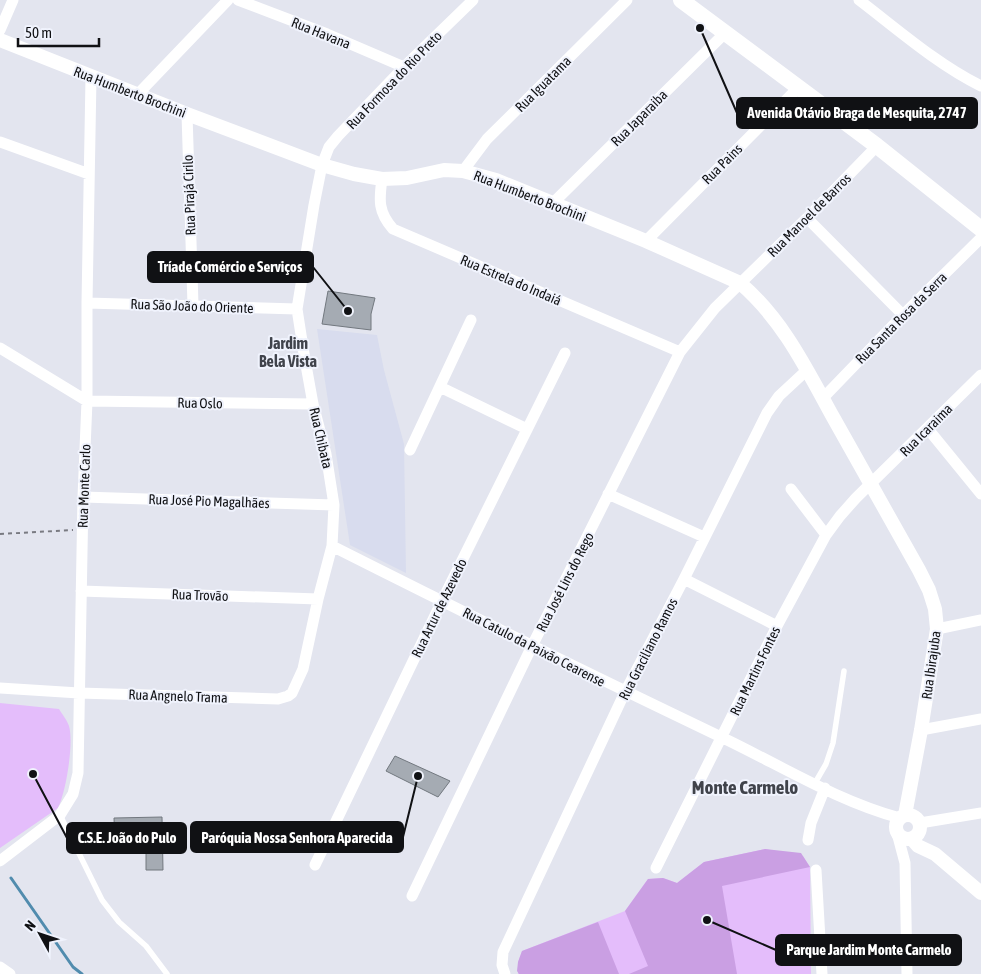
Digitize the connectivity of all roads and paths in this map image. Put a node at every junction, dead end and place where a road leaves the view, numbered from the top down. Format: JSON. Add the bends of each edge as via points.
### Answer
{"nodes":[{"id":1,"x":13,"y":0,"type":"edge"},
{"id":2,"x":228,"y":0,"type":"edge"},
{"id":3,"x":238,"y":0,"type":"edge"},
{"id":4,"x":473,"y":0,"type":"edge"},
{"id":5,"x":628,"y":0,"type":"edge"},
{"id":6,"x":680,"y":0,"type":"edge"},
{"id":7,"x":859,"y":0,"type":"edge"},
{"id":8,"x":0,"y":30,"type":"edge"},
{"id":9,"x":724,"y":33,"type":"junction"},
{"id":10,"x":0,"y":40,"type":"edge"},
{"id":11,"x":404,"y":67,"type":"junction"},
{"id":12,"x":91,"y":76,"type":"junction"},
{"id":13,"x":981,"y":86,"type":"edge"},
{"id":14,"x":799,"y":87,"type":"junction"},
{"id":15,"x":138,"y":94,"type":"junction"},
{"id":16,"x":187,"y":114,"type":"junction"},
{"id":17,"x":0,"y":142,"type":"edge"},
{"id":18,"x":877,"y":146,"type":"junction"},
{"id":19,"x":322,"y":165,"type":"junction"},
{"id":20,"x":463,"y":171,"type":"junction"},
{"id":21,"x":88,"y":174,"type":"junction"},
{"id":22,"x":382,"y":179,"type":"junction"},
{"id":23,"x":552,"y":203,"type":"junction"},
{"id":24,"x":807,"y":218,"type":"junction"},
{"id":25,"x":981,"y":229,"type":"edge"},
{"id":26,"x":981,"y":238,"type":"edge"},
{"id":27,"x":646,"y":241,"type":"junction"},
{"id":28,"x":740,"y":283,"type":"junction"},
{"id":29,"x":87,"y":303,"type":"junction"},
{"id":30,"x":193,"y":305,"type":"junction"},
{"id":31,"x":297,"y":309,"type":"junction"},
{"id":32,"x":902,"y":315,"type":"junction"},
{"id":33,"x":471,"y":320,"type":"dead end"},
{"id":34,"x":0,"y":348,"type":"edge"},
{"id":35,"x":680,"y":352,"type":"junction"},
{"id":36,"x":565,"y":353,"type":"dead end"},
{"id":37,"x":807,"y":370,"type":"junction"},
{"id":38,"x":981,"y":376,"type":"edge"},
{"id":39,"x":440,"y":387,"type":"junction"},
{"id":40,"x":823,"y":398,"type":"junction"},
{"id":41,"x":87,"y":401,"type":"junction"},
{"id":42,"x":313,"y":404,"type":"junction"},
{"id":43,"x":527,"y":429,"type":"junction"},
{"id":44,"x":928,"y":429,"type":"junction"},
{"id":45,"x":410,"y":450,"type":"dead end"},
{"id":46,"x":871,"y":484,"type":"junction"},
{"id":47,"x":791,"y":489,"type":"dead end"},
{"id":48,"x":608,"y":494,"type":"junction"},
{"id":49,"x":981,"y":494,"type":"edge"},
{"id":50,"x":83,"y":497,"type":"junction"},
{"id":51,"x":334,"y":505,"type":"junction"},
{"id":52,"x":82,"y":529,"type":"junction"},
{"id":53,"x":0,"y":534,"type":"edge"},
{"id":54,"x":826,"y":535,"type":"junction"},
{"id":55,"x":704,"y":537,"type":"junction"},
{"id":56,"x":332,"y":546,"type":"junction"},
{"id":57,"x":684,"y":579,"type":"junction"},
{"id":58,"x":81,"y":592,"type":"junction"},
{"id":59,"x":318,"y":599,"type":"junction"},
{"id":60,"x":442,"y":601,"type":"junction"},
{"id":61,"x":981,"y":620,"type":"edge"},
{"id":62,"x":777,"y":626,"type":"junction"},
{"id":63,"x":937,"y":630,"type":"junction"},
{"id":64,"x":532,"y":646,"type":"junction"},
{"id":65,"x":844,"y":671,"type":"dead end"},
{"id":66,"x":0,"y":688,"type":"edge"},
{"id":67,"x":625,"y":692,"type":"junction"},
{"id":68,"x":79,"y":693,"type":"junction"},
{"id":69,"x":278,"y":699,"type":"joint"},
{"id":70,"x":981,"y":719,"type":"edge"},
{"id":71,"x":921,"y":730,"type":"junction"},
{"id":72,"x":722,"y":738,"type":"junction"},
{"id":73,"x":820,"y":786,"type":"junction"},
{"id":74,"x":981,"y":813,"type":"edge"},
{"id":75,"x":60,"y":815,"type":"junction"},
{"id":76,"x":910,"y":825,"type":"junction"},
{"id":77,"x":808,"y":840,"type":"dead end"},
{"id":78,"x":0,"y":862,"type":"edge"},
{"id":79,"x":905,"y":862,"type":"junction"},
{"id":80,"x":315,"y":865,"type":"dead end"},
{"id":81,"x":656,"y":868,"type":"dead end"},
{"id":82,"x":816,"y":870,"type":"dead end"},
{"id":83,"x":981,"y":893,"type":"edge"},
{"id":84,"x":412,"y":896,"type":"dead end"},
{"id":85,"x":0,"y":967,"type":"edge"},
{"id":86,"x":10,"y":974,"type":"edge"},
{"id":87,"x":167,"y":974,"type":"edge"},
{"id":88,"x":505,"y":974,"type":"edge"},
{"id":89,"x":822,"y":974,"type":"edge"},
{"id":90,"x":907,"y":974,"type":"edge"}],
"edges":[{"from":1,"to":8,"type":"street"},
{"from":2,"to":15,"type":"street"},
{"from":3,"to":11,"type":"street","name":"Rua Havana"},
{"from":4,"to":11,"type":"street","name":"Rua Formosa do Rio Preto"},
{"from":5,"to":20,"type":"street","name":"Rua Iguatama","via":[[487,139]]},
{"from":6,"to":9,"type":"main road"},
{"from":7,"to":13,"type":"street","via":[[936,58]]},
{"from":9,"to":14,"type":"main road"},
{"from":9,"to":23,"type":"street","name":"Rua Japaraiba"},
{"from":10,"to":12,"type":"street","name":"Rua Humberto Brochini"},
{"from":11,"to":19,"type":"street","name":"Rua Formosa do Rio Preto","via":[[329,147]]},
{"from":12,"to":15,"type":"street","name":"Rua Humberto Brochini"},
{"from":12,"to":21,"type":"street","name":"Rua Monte Carlo"},
{"from":14,"to":18,"type":"main road"},
{"from":14,"to":27,"type":"street","name":"Rua Pains"},
{"from":15,"to":16,"type":"street","name":"Rua Humberto Brochini"},
{"from":16,"to":19,"type":"street","name":"Rua Humberto Brochini"},
{"from":16,"to":30,"type":"street","name":"Rua Pirajá Cirilo"},
{"from":17,"to":21,"type":"street"},
{"from":18,"to":24,"type":"street","name":"Rua Manoel de Barros"},
{"from":18,"to":25,"type":"main road"},
{"from":19,"to":22,"type":"street","name":"Rua Humberto Brochini"},
{"from":19,"to":31,"type":"street","name":"Rua Chibata"},
{"from":20,"to":22,"type":"street","name":"Rua Humberto Brochini","via":[[444,170],[407,178]]},
{"from":20,"to":23,"type":"street","name":"Rua Humberto Brochini","via":[[496,180]]},
{"from":21,"to":29,"type":"street","name":"Rua Monte Carlo"},
{"from":22,"to":35,"type":"street","name":"Rua Estrela do Indaiá","via":[[380,209],[393,229]]},
{"from":23,"to":27,"type":"street","name":"Rua Humberto Brochini"},
{"from":24,"to":28,"type":"street","name":"Rua Manoel de Barros"},
{"from":24,"to":32,"type":"street"},
{"from":26,"to":32,"type":"street","name":"Rua Santa Rosa da Serra"},
{"from":27,"to":28,"type":"street","name":"Rua Humberto Brochini"},
{"from":28,"to":35,"type":"street","name":"Rua José Lins do Rego"},
{"from":28,"to":37,"type":"street","name":"Rua Humberto Brochini","via":[[782,327]]},
{"from":29,"to":30,"type":"street","name":"Rua São João do Oriente"},
{"from":29,"to":41,"type":"street","name":"Rua Monte Carlo"},
{"from":30,"to":31,"type":"street","name":"Rua São João do Oriente"},
{"from":31,"to":42,"type":"street","name":"Rua Chibata"},
{"from":32,"to":40,"type":"street","name":"Rua Santa Rosa da Serra"},
{"from":33,"to":39,"type":"street"},
{"from":34,"to":41,"type":"street"},
{"from":35,"to":48,"type":"street","name":"Rua José Lins do Rego"},
{"from":36,"to":43,"type":"street","name":"Rua Artur de Azevedo"},
{"from":37,"to":40,"type":"street","name":"Rua Humberto Brochini"},
{"from":37,"to":55,"type":"street","name":"Rua Graciliano Ramos","via":[[779,396],[767,413]]},
{"from":38,"to":44,"type":"street","name":"Rua Icaraima"},
{"from":39,"to":43,"type":"street"},
{"from":39,"to":45,"type":"street"},
{"from":40,"to":46,"type":"street","name":"Rua Humberto Brochini"},
{"from":41,"to":42,"type":"street","name":"Rua Oslo"},
{"from":41,"to":50,"type":"street","name":"Rua Monte Carlo"},
{"from":42,"to":51,"type":"street","name":"Rua Chibata","via":[[326,454]]},
{"from":43,"to":60,"type":"street","name":"Rua Artur de Azevedo"},
{"from":44,"to":46,"type":"street","name":"Rua Icaraima"},
{"from":44,"to":49,"type":"street"},
{"from":46,"to":54,"type":"street","name":"Rua Martins Fontes"},
{"from":46,"to":63,"type":"street","name":"Rua Ibirajuba","via":[[929,590]]},
{"from":47,"to":54,"type":"street"},
{"from":48,"to":55,"type":"street"},
{"from":48,"to":64,"type":"street","name":"Rua José Lins do Rego"},
{"from":50,"to":51,"type":"street","name":"Rua José Pio Magalhães"},
{"from":50,"to":52,"type":"street","name":"Rua Monte Carlo"},
{"from":51,"to":56,"type":"street","name":"Rua Chibata"},
{"from":52,"to":53,"type":"path"},
{"from":52,"to":58,"type":"street","name":"Rua Monte Carlo"},
{"from":54,"to":62,"type":"street","name":"Rua Martins Fontes"},
{"from":55,"to":57,"type":"street","name":"Rua Graciliano Ramos"},
{"from":56,"to":59,"type":"street","name":"Rua Chibata"},
{"from":56,"to":60,"type":"street","name":"Rua Catulo da Paixão Cearense"},
{"from":57,"to":62,"type":"street"},
{"from":57,"to":67,"type":"street","name":"Rua Graciliano Ramos"},
{"from":58,"to":59,"type":"street","name":"Rua Trovão"},
{"from":58,"to":68,"type":"street","name":"Rua Monte Carlo"},
{"from":59,"to":69,"type":"street","name":"Rua Chibata","via":[[303,669],[292,693]]},
{"from":60,"to":64,"type":"street","name":"Rua Catulo da Paixão Cearense"},
{"from":60,"to":80,"type":"street","name":"Rua Artur de Azevedo"},
{"from":61,"to":63,"type":"street"},
{"from":62,"to":72,"type":"street","name":"Rua Martins Fontes"},
{"from":63,"to":71,"type":"street","name":"Rua Ibirajuba"},
{"from":64,"to":67,"type":"street","name":"Rua Catulo da Paixão Cearense"},
{"from":64,"to":84,"type":"street","name":"Rua José Lins do Rego"},
{"from":65,"to":73,"type":"lane","via":[[834,743]]},
{"from":66,"to":68,"type":"street","name":"Rua Angnelo Trama"},
{"from":67,"to":72,"type":"street","name":"Rua Catulo da Paixão Cearense"},
{"from":67,"to":88,"type":"street","name":"Rua Graciliano Ramos","via":[[509,940],[502,965]]},
{"from":68,"to":69,"type":"street","name":"Rua Angnelo Trama"},
{"from":68,"to":75,"type":"street","name":"Rua Monte Carlo","via":[[78,773],[73,794]]},
{"from":70,"to":71,"type":"street"},
{"from":71,"to":76,"type":"street","name":"Rua Ibirajuba","via":[[907,800]]},
{"from":72,"to":73,"type":"street","name":"Rua Catulo da Paixão Cearense"},
{"from":72,"to":81,"type":"street","name":"Rua Martins Fontes"},
{"from":73,"to":76,"type":"street","name":"Rua Catulo da Paixão Cearense"},
{"from":73,"to":77,"type":"street"},
{"from":74,"to":76,"type":"street"},
{"from":75,"to":78,"type":"street","name":"Rua Monte Carlo"},
{"from":75,"to":87,"type":"lane","via":[[102,900],[119,922],[146,946]]},
{"from":76,"to":79,"type":"street"},
{"from":76,"to":79,"type":"street","via":[[910,844]]},
{"from":76,"to":83,"type":"street","via":[[918,846],[935,854]]},
{"from":79,"to":90,"type":"street"},
{"from":82,"to":89,"type":"street"},
{"from":85,"to":86,"type":"street"}]}
